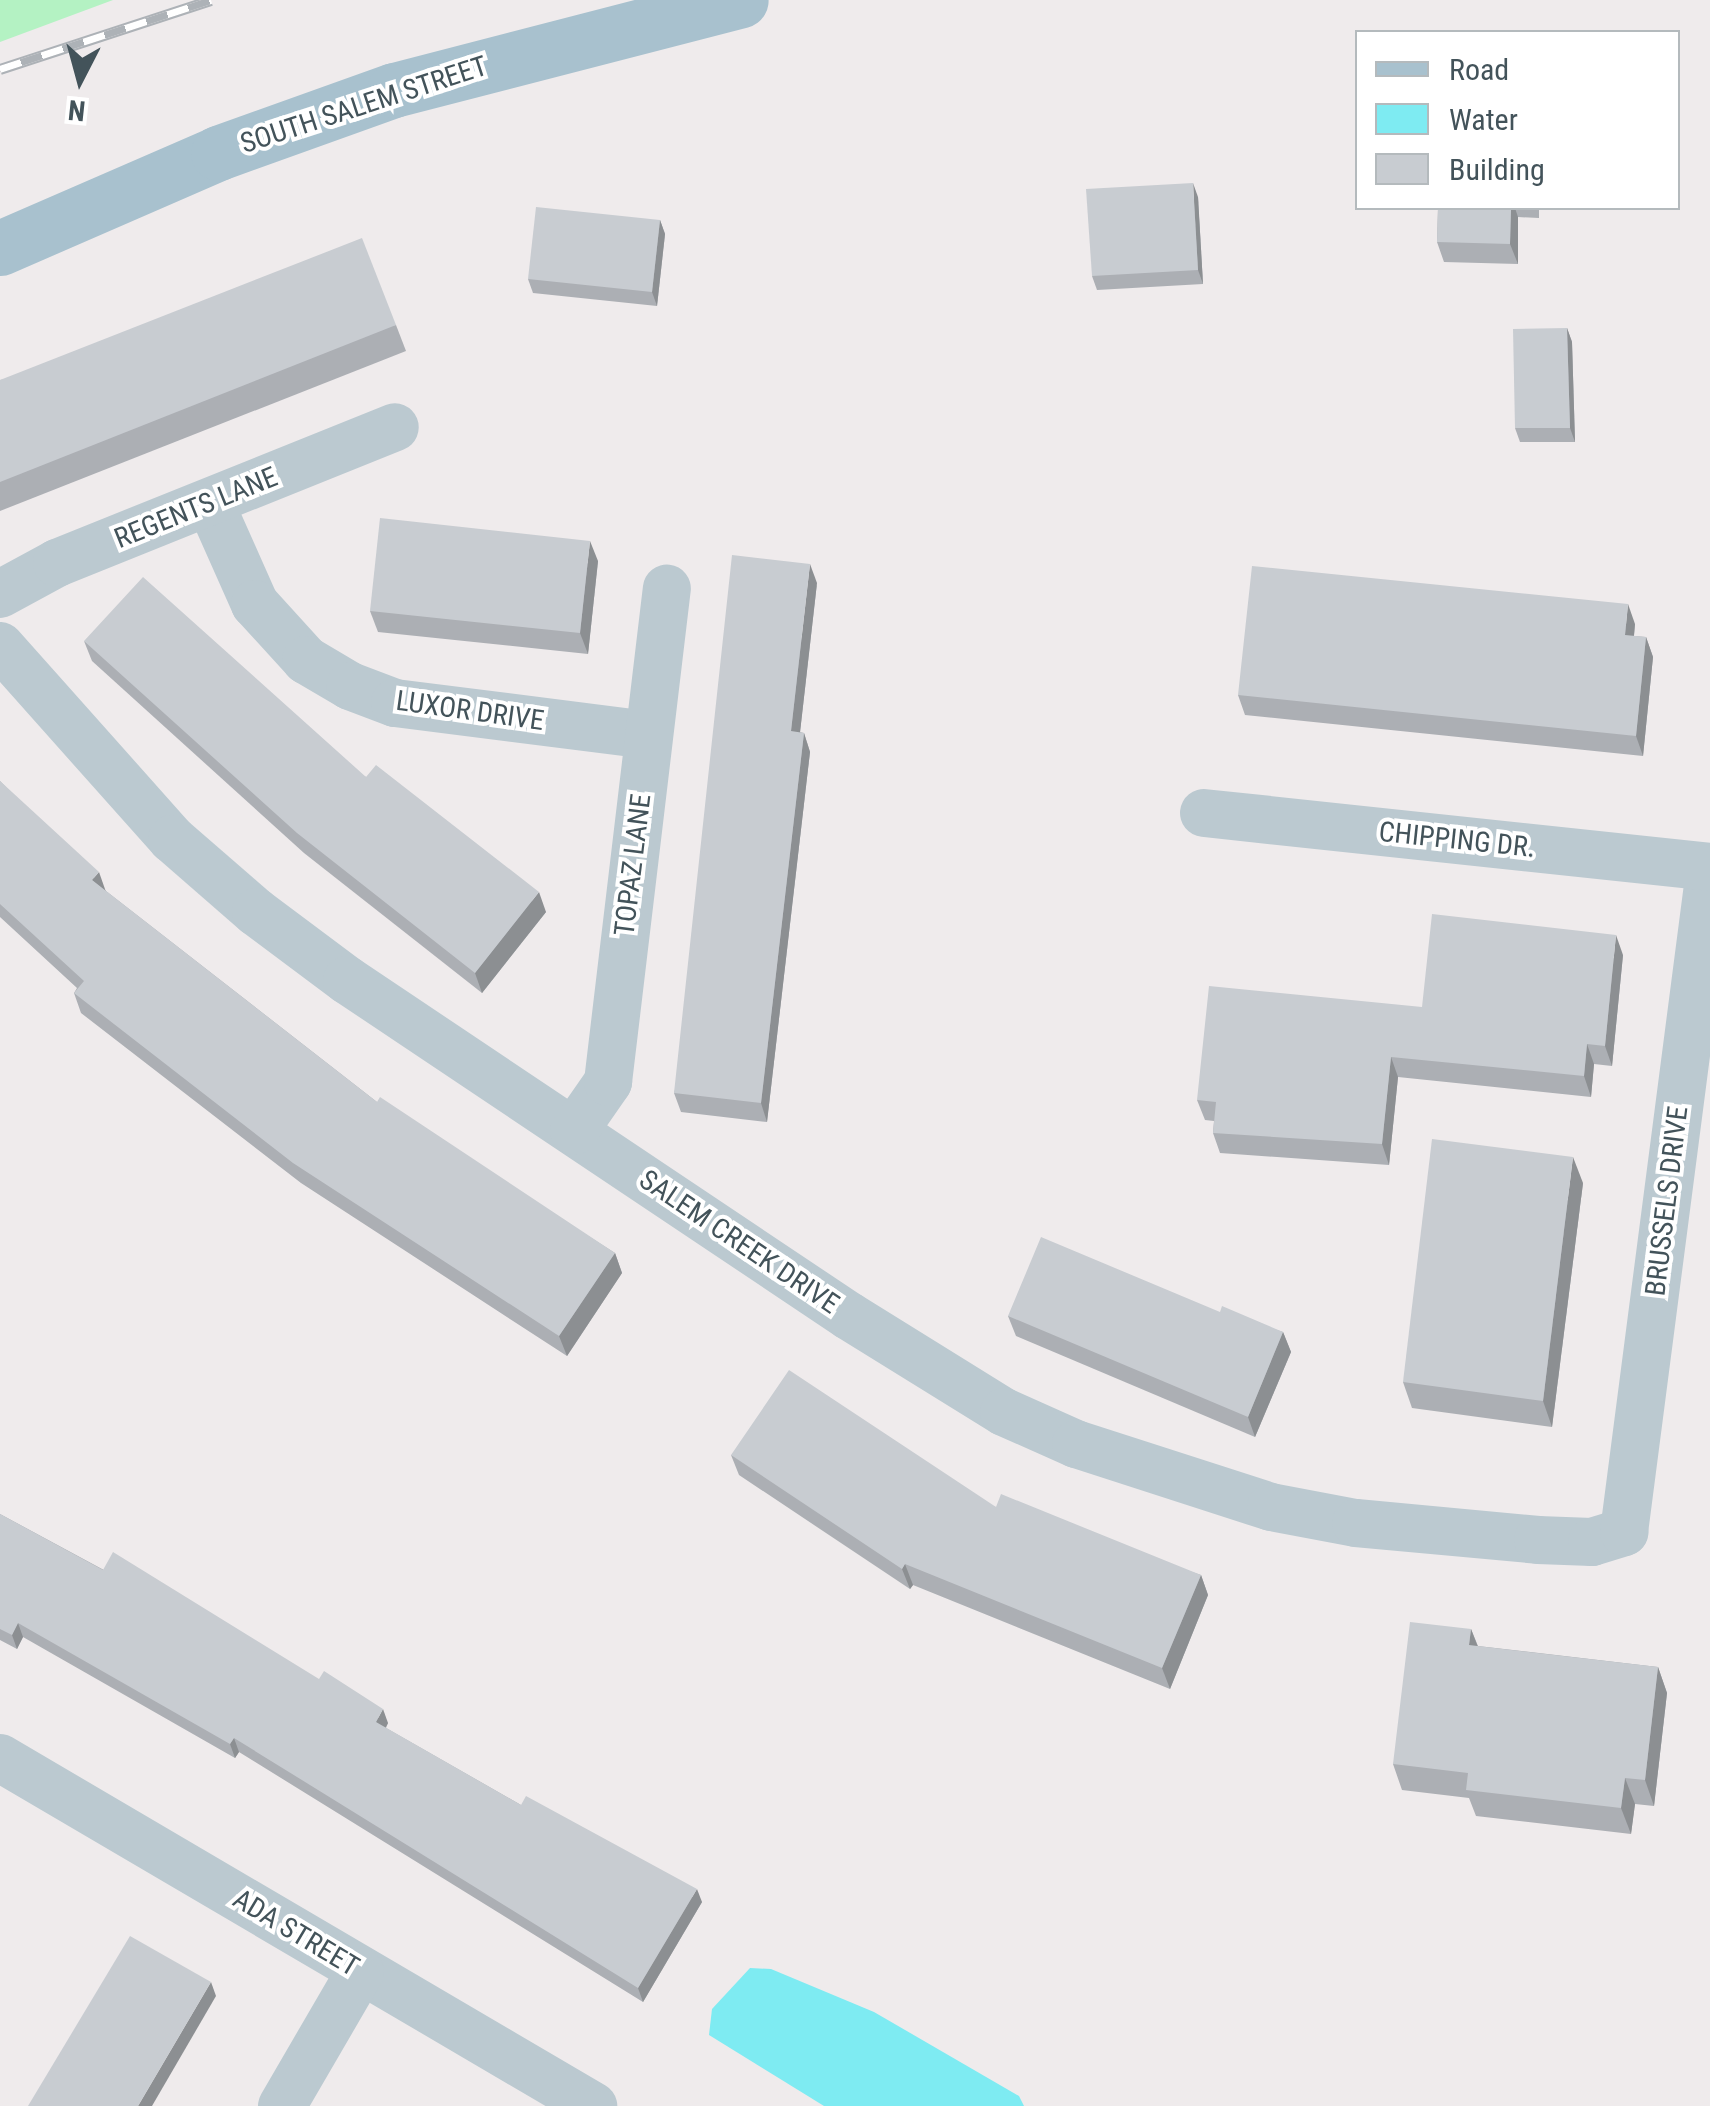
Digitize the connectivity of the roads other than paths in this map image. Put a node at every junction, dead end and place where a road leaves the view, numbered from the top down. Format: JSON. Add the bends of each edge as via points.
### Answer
{"nodes":[{"id":1,"x":742,"y":0,"type":"edge"},
{"id":2,"x":0,"y":248,"type":"edge"},
{"id":3,"x":395,"y":427,"type":"dead end"},
{"id":4,"x":210,"y":503,"type":"junction"},
{"id":5,"x":666,"y":589,"type":"dead end"},
{"id":6,"x":0,"y":594,"type":"edge"},
{"id":7,"x":0,"y":646,"type":"edge"},
{"id":8,"x":648,"y":735,"type":"junction"},
{"id":9,"x":1204,"y":814,"type":"dead end"},
{"id":10,"x":1710,"y":869,"type":"edge"},
{"id":11,"x":574,"y":1131,"type":"junction"},
{"id":12,"x":1624,"y":1532,"type":"joint"},
{"id":13,"x":0,"y":1758,"type":"edge"},
{"id":14,"x":360,"y":1972,"type":"junction"},
{"id":15,"x":282,"y":2106,"type":"edge"},
{"id":16,"x":593,"y":2106,"type":"edge"}],
"edges":[{"from":1,"to":2,"type":"main road","name":"SOUTH SALEM STREET","via":[[394,90],[218,153]]},
{"from":3,"to":4,"type":"street","name":"REGENTS LANE"},
{"from":4,"to":6,"type":"street","name":"REGENTS LANE"},
{"from":4,"to":8,"type":"street","name":"LUXOR DRIVE","via":[[255,604],[306,660],[350,686],[395,703]]},
{"from":5,"to":8,"type":"street","name":"TOPAZ LANE"},
{"from":7,"to":11,"type":"street","name":"SALEM CREEK DRIVE","via":[[172,838],[256,912]]},
{"from":8,"to":11,"type":"street","name":"TOPAZ LANE","via":[[608,1082]]},
{"from":9,"to":10,"type":"street","name":"CHIPPING DR."},
{"from":10,"to":12,"type":"street","name":"BRUSSELS DRIVE"},
{"from":11,"to":12,"type":"street","name":"SALEM CREEK DRIVE","via":[[1004,1412],[1076,1444],[1271,1507],[1356,1522],[1538,1540],[1592,1542]]},
{"from":13,"to":14,"type":"street","name":"ADA STREET"},
{"from":14,"to":15,"type":"street"},
{"from":14,"to":16,"type":"street","name":"ADA STREET"}]}
